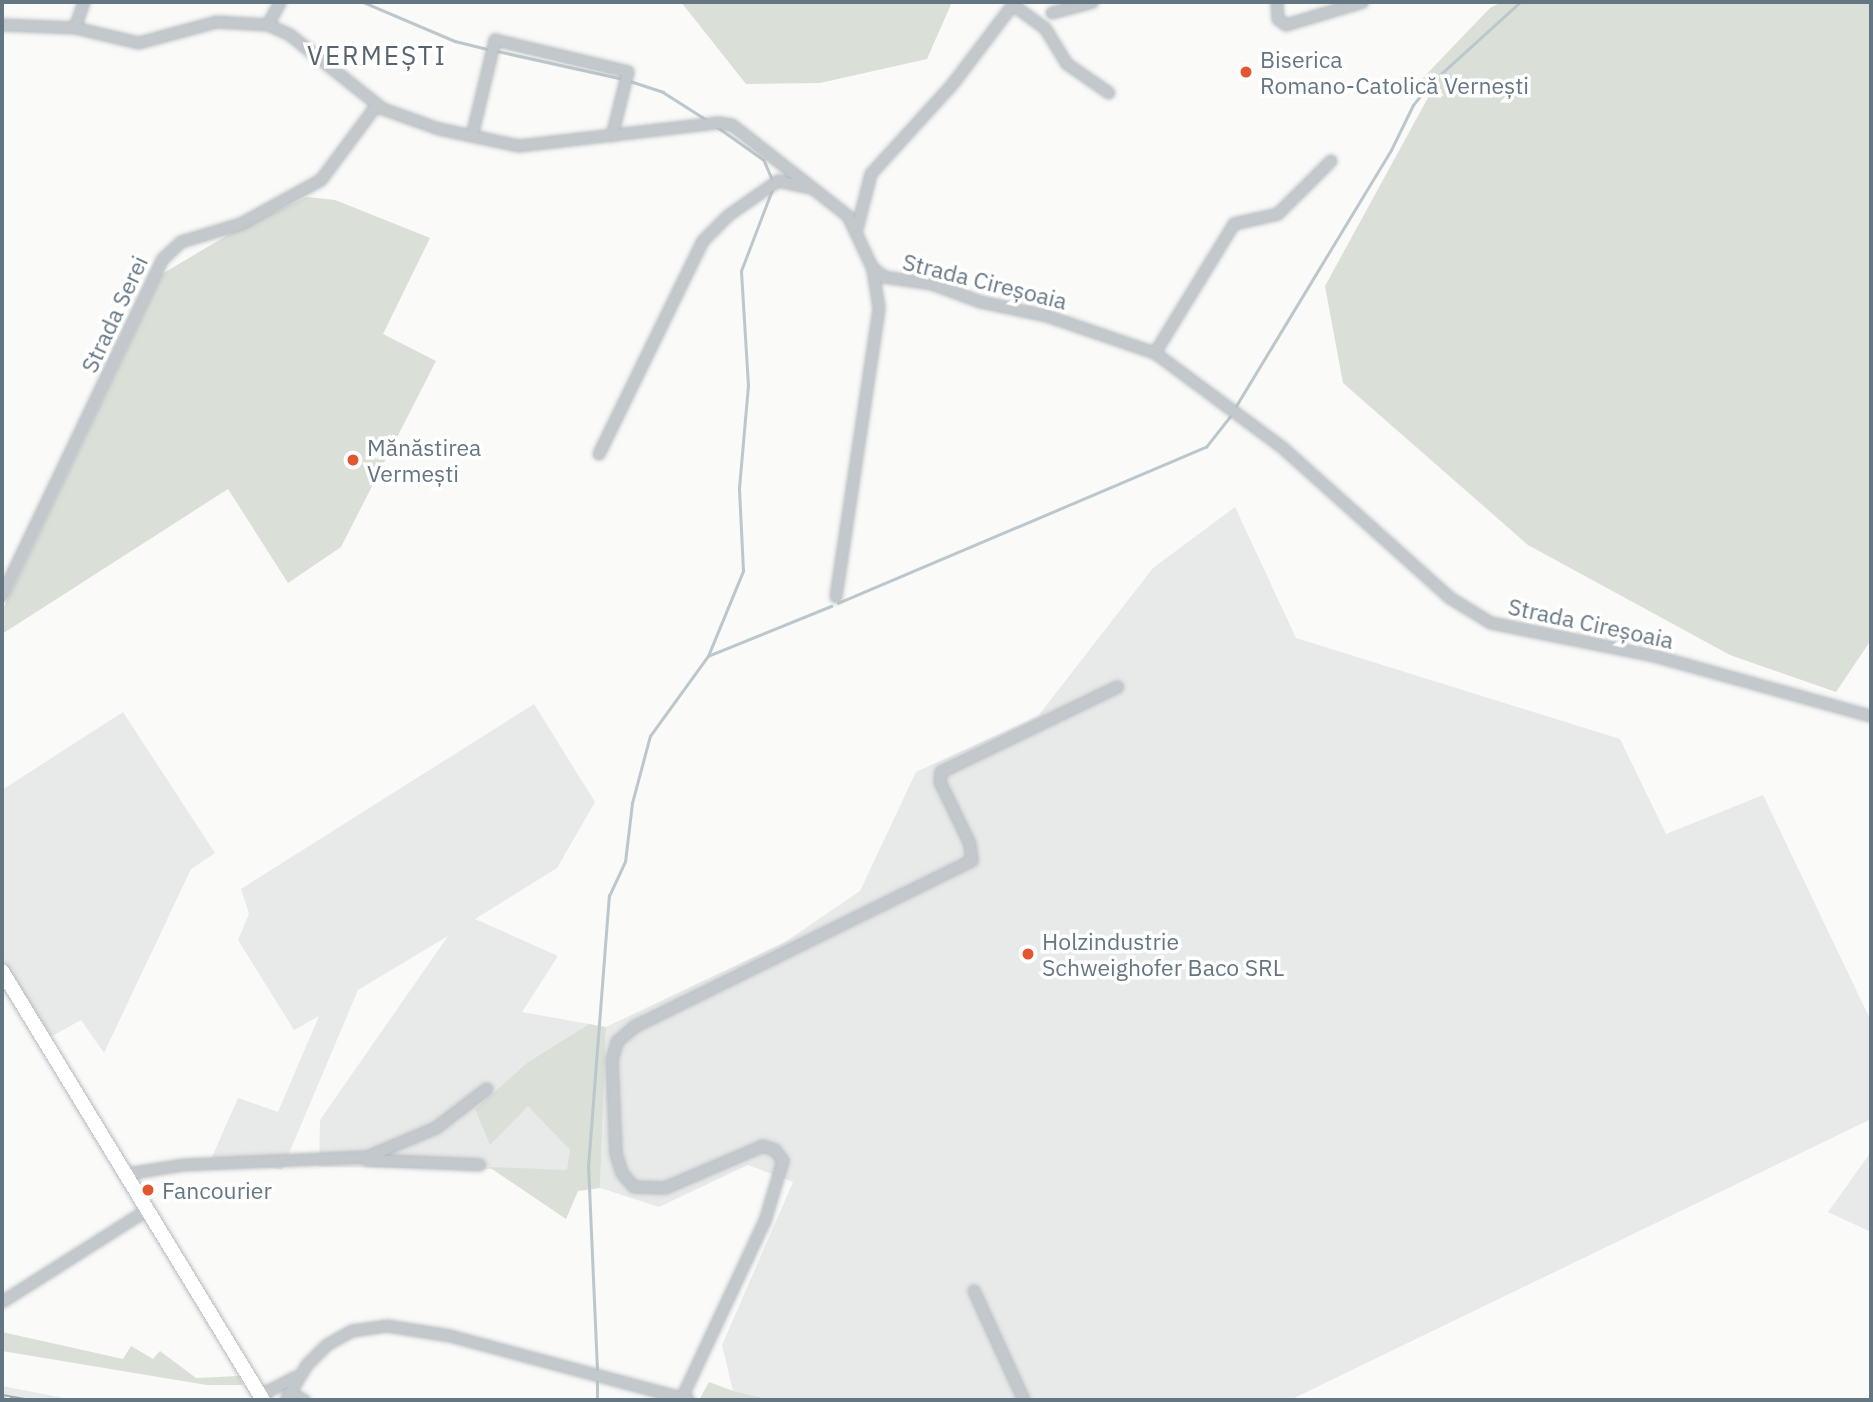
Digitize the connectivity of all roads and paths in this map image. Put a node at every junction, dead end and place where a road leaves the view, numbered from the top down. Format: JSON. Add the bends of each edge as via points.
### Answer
{"nodes":[{"id":1,"x":85,"y":2,"type":"edge"},
{"id":2,"x":280,"y":2,"type":"edge"},
{"id":3,"x":1093,"y":2,"type":"edge"},
{"id":4,"x":1276,"y":2,"type":"edge"},
{"id":5,"x":1363,"y":2,"type":"edge"},
{"id":6,"x":1014,"y":3,"type":"edge"},
{"id":7,"x":1052,"y":13,"type":"dead end"},
{"id":8,"x":2,"y":25,"type":"edge"},
{"id":9,"x":268,"y":25,"type":"junction"},
{"id":10,"x":75,"y":28,"type":"junction"},
{"id":11,"x":1109,"y":93,"type":"dead end"},
{"id":12,"x":377,"y":105,"type":"junction"},
{"id":13,"x":472,"y":136,"type":"junction"},
{"id":14,"x":612,"y":136,"type":"junction"},
{"id":15,"x":1331,"y":161,"type":"dead end"},
{"id":16,"x":820,"y":190,"type":"junction"},
{"id":17,"x":857,"y":229,"type":"junction"},
{"id":18,"x":872,"y":267,"type":"junction"},
{"id":19,"x":1155,"y":353,"type":"junction"},
{"id":20,"x":599,"y":454,"type":"dead end"},
{"id":21,"x":2,"y":596,"type":"edge"},
{"id":22,"x":835,"y":597,"type":"dead end"},
{"id":23,"x":1118,"y":687,"type":"dead end"},
{"id":24,"x":1871,"y":716,"type":"edge"},
{"id":25,"x":2,"y":971,"type":"edge"},
{"id":26,"x":487,"y":1089,"type":"dead end"},
{"id":27,"x":353,"y":1159,"type":"junction"},
{"id":28,"x":480,"y":1165,"type":"dead end"},
{"id":29,"x":127,"y":1174,"type":"junction"},
{"id":30,"x":149,"y":1209,"type":"junction"},
{"id":31,"x":974,"y":1291,"type":"dead end"},
{"id":32,"x":2,"y":1302,"type":"edge"},
{"id":33,"x":301,"y":1373,"type":"junction"},
{"id":34,"x":262,"y":1397,"type":"edge"},
{"id":35,"x":288,"y":1397,"type":"edge"},
{"id":36,"x":304,"y":1400,"type":"edge"},
{"id":37,"x":684,"y":1400,"type":"edge"},
{"id":38,"x":1024,"y":1400,"type":"edge"}],
"edges":[{"from":1,"to":10,"type":"street"},
{"from":2,"to":9,"type":"street"},
{"from":3,"to":7,"type":"street"},
{"from":4,"to":5,"type":"street","via":[[1279,19],[1286,25]]},
{"from":6,"to":11,"type":"street","via":[[1045,27],[1068,64]]},
{"from":6,"to":17,"type":"street","via":[[952,85],[871,174]]},
{"from":8,"to":10,"type":"street","name":"Strada Cireșoaia"},
{"from":9,"to":10,"type":"street","name":"Strada Cireșoaia","via":[[217,22],[139,43]]},
{"from":9,"to":12,"type":"street","name":"Strada Cireșoaia","via":[[290,35]]},
{"from":12,"to":13,"type":"street","name":"Strada Cireșoaia","via":[[420,123]]},
{"from":12,"to":21,"type":"street","name":"Strada Serei","via":[[321,180],[241,224],[181,242],[163,259]]},
{"from":13,"to":14,"type":"street","name":"Strada Cireșoaia","via":[[519,146]]},
{"from":13,"to":14,"type":"street","via":[[495,40],[628,72]]},
{"from":14,"to":16,"type":"street","name":"Strada Cireșoaia","via":[[719,122],[733,125]]},
{"from":15,"to":19,"type":"street","via":[[1279,214],[1234,223]]},
{"from":16,"to":17,"type":"street","name":"Strada Cireșoaia"},
{"from":16,"to":20,"type":"street","via":[[778,181],[729,215],[702,242]]},
{"from":17,"to":18,"type":"street","name":"Strada Cireșoaia"},
{"from":18,"to":19,"type":"street","name":"Strada Cireșoaia","via":[[884,277],[932,284],[981,302],[1047,316]]},
{"from":18,"to":22,"type":"street","via":[[879,308]]},
{"from":19,"to":24,"type":"street","name":"Strada Cireșoaia","via":[[1283,448],[1450,597],[1491,622],[1654,656]]},
{"from":23,"to":37,"type":"street","via":[[941,772],[940,782],[970,844],[972,862],[634,1027],[617,1041],[612,1060],[616,1153],[622,1172],[634,1187],[665,1188],[763,1146],[775,1150],[783,1161],[765,1221]]},
{"from":25,"to":29,"type":"main road"},
{"from":26,"to":27,"type":"street","via":[[421,1136]]},
{"from":27,"to":28,"type":"street"},
{"from":27,"to":29,"type":"street","via":[[196,1164]]},
{"from":29,"to":30,"type":"main road"},
{"from":30,"to":32,"type":"street"},
{"from":30,"to":34,"type":"main road"},
{"from":31,"to":38,"type":"street"},
{"from":33,"to":34,"type":"street"},
{"from":33,"to":35,"type":"street"},
{"from":33,"to":37,"type":"street","via":[[316,1354],[342,1336],[387,1325],[450,1336]]},
{"from":35,"to":36,"type":"street"}]}
